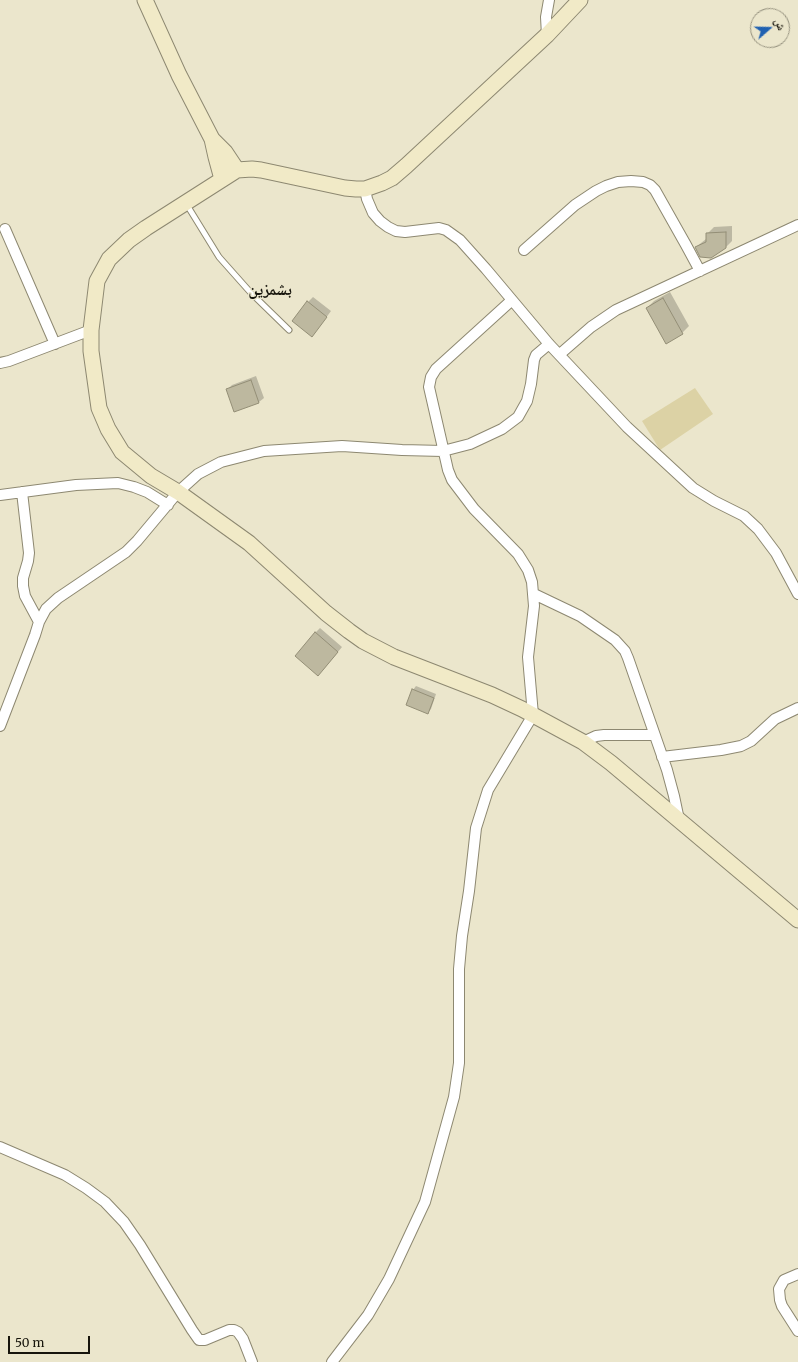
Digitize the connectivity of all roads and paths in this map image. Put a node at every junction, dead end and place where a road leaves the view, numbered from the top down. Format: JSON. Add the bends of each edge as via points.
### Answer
{"nodes":[{"id":1,"x":145,"y":0,"type":"edge"},
{"id":2,"x":549,"y":0,"type":"edge"},
{"id":3,"x":580,"y":0,"type":"edge"},
{"id":4,"x":547,"y":35,"type":"junction"},
{"id":5,"x":212,"y":139,"type":"junction"},
{"id":6,"x":237,"y":170,"type":"junction"},
{"id":7,"x":222,"y":179,"type":"junction"},
{"id":8,"x":365,"y":189,"type":"junction"},
{"id":9,"x":186,"y":203,"type":"junction"},
{"id":10,"x":798,"y":225,"type":"edge"},
{"id":11,"x":5,"y":229,"type":"dead end"},
{"id":12,"x":524,"y":250,"type":"dead end"},
{"id":13,"x":700,"y":271,"type":"junction"},
{"id":14,"x":512,"y":300,"type":"junction"},
{"id":15,"x":91,"y":330,"type":"junction"},
{"id":16,"x":289,"y":330,"type":"dead end"},
{"id":17,"x":55,"y":344,"type":"junction"},
{"id":18,"x":549,"y":344,"type":"junction"},
{"id":19,"x":560,"y":354,"type":"junction"},
{"id":20,"x":0,"y":363,"type":"edge"},
{"id":21,"x":443,"y":451,"type":"junction"},
{"id":22,"x":22,"y":492,"type":"junction"},
{"id":23,"x":178,"y":492,"type":"junction"},
{"id":24,"x":0,"y":495,"type":"edge"},
{"id":25,"x":168,"y":505,"type":"junction"},
{"id":26,"x":534,"y":594,"type":"junction"},
{"id":27,"x":798,"y":594,"type":"edge"},
{"id":28,"x":38,"y":622,"type":"junction"},
{"id":29,"x":798,"y":708,"type":"edge"},
{"id":30,"x":533,"y":715,"type":"junction"},
{"id":31,"x":0,"y":726,"type":"edge"},
{"id":32,"x":654,"y":735,"type":"junction"},
{"id":33,"x":583,"y":742,"type":"junction"},
{"id":34,"x":662,"y":757,"type":"junction"},
{"id":35,"x":679,"y":820,"type":"junction"},
{"id":36,"x":798,"y":920,"type":"edge"},
{"id":37,"x":0,"y":1146,"type":"edge"},
{"id":38,"x":798,"y":1274,"type":"edge"},
{"id":39,"x":798,"y":1332,"type":"edge"},
{"id":40,"x":252,"y":1362,"type":"edge"},
{"id":41,"x":332,"y":1362,"type":"edge"}],
"edges":[{"from":1,"to":5,"type":"main road"},
{"from":2,"to":4,"type":"street","via":[[546,17]]},
{"from":3,"to":4,"type":"main road"},
{"from":4,"to":8,"type":"main road","via":[[399,172],[382,183]]},
{"from":5,"to":6,"type":"main road","via":[[226,152]]},
{"from":5,"to":7,"type":"main road"},
{"from":6,"to":7,"type":"main road"},
{"from":6,"to":8,"type":"main road","via":[[261,170],[345,188]]},
{"from":7,"to":9,"type":"main road"},
{"from":8,"to":14,"type":"street","via":[[373,213],[388,227],[405,232],[439,228],[452,234],[472,252]]},
{"from":9,"to":15,"type":"main road","via":[[135,236],[109,260],[97,281]]},
{"from":9,"to":16,"type":"lane","via":[[218,257]]},
{"from":10,"to":13,"type":"street"},
{"from":11,"to":17,"type":"street"},
{"from":12,"to":13,"type":"street","via":[[575,205],[596,191],[618,182],[643,182],[655,190]]},
{"from":13,"to":19,"type":"street","via":[[616,310],[591,327]]},
{"from":14,"to":18,"type":"street"},
{"from":14,"to":21,"type":"street","via":[[436,369],[431,377],[429,387]]},
{"from":15,"to":17,"type":"street"},
{"from":15,"to":23,"type":"main road","via":[[91,351],[99,408],[108,429],[122,452],[151,476]]},
{"from":17,"to":20,"type":"street"},
{"from":18,"to":19,"type":"street"},
{"from":18,"to":21,"type":"street","via":[[534,360],[528,397],[518,417],[478,441]]},
{"from":19,"to":27,"type":"street","via":[[627,426],[693,488],[744,516],[758,529],[776,552]]},
{"from":21,"to":23,"type":"street","via":[[342,446],[264,450],[221,462],[198,474]]},
{"from":21,"to":26,"type":"street","via":[[452,480],[474,509],[518,554],[528,570]]},
{"from":22,"to":24,"type":"street"},
{"from":22,"to":25,"type":"street","via":[[118,483],[147,492]]},
{"from":22,"to":28,"type":"street","via":[[29,554],[23,586]]},
{"from":23,"to":25,"type":"street"},
{"from":23,"to":30,"type":"main road","via":[[249,543],[326,613],[363,641],[394,657],[474,687]]},
{"from":25,"to":28,"type":"street","via":[[126,552],[58,598],[46,609]]},
{"from":26,"to":30,"type":"street","via":[[528,657]]},
{"from":26,"to":32,"type":"street","via":[[580,616],[620,645],[628,658]]},
{"from":28,"to":31,"type":"street"},
{"from":29,"to":34,"type":"street","via":[[775,719],[751,742],[741,746]]},
{"from":30,"to":33,"type":"main road"},
{"from":30,"to":41,"type":"street","via":[[488,790],[476,828],[459,969],[459,1063],[454,1097],[425,1202],[389,1279],[368,1314]]},
{"from":32,"to":33,"type":"street","via":[[604,735]]},
{"from":32,"to":34,"type":"street"},
{"from":33,"to":35,"type":"main road"},
{"from":34,"to":35,"type":"street"},
{"from":35,"to":36,"type":"main road"},
{"from":37,"to":40,"type":"street","via":[[65,1175],[105,1202],[124,1222],[140,1245],[199,1340],[234,1330],[243,1339]]},
{"from":38,"to":39,"type":"street","via":[[784,1280],[779,1289],[782,1306]]}]}
